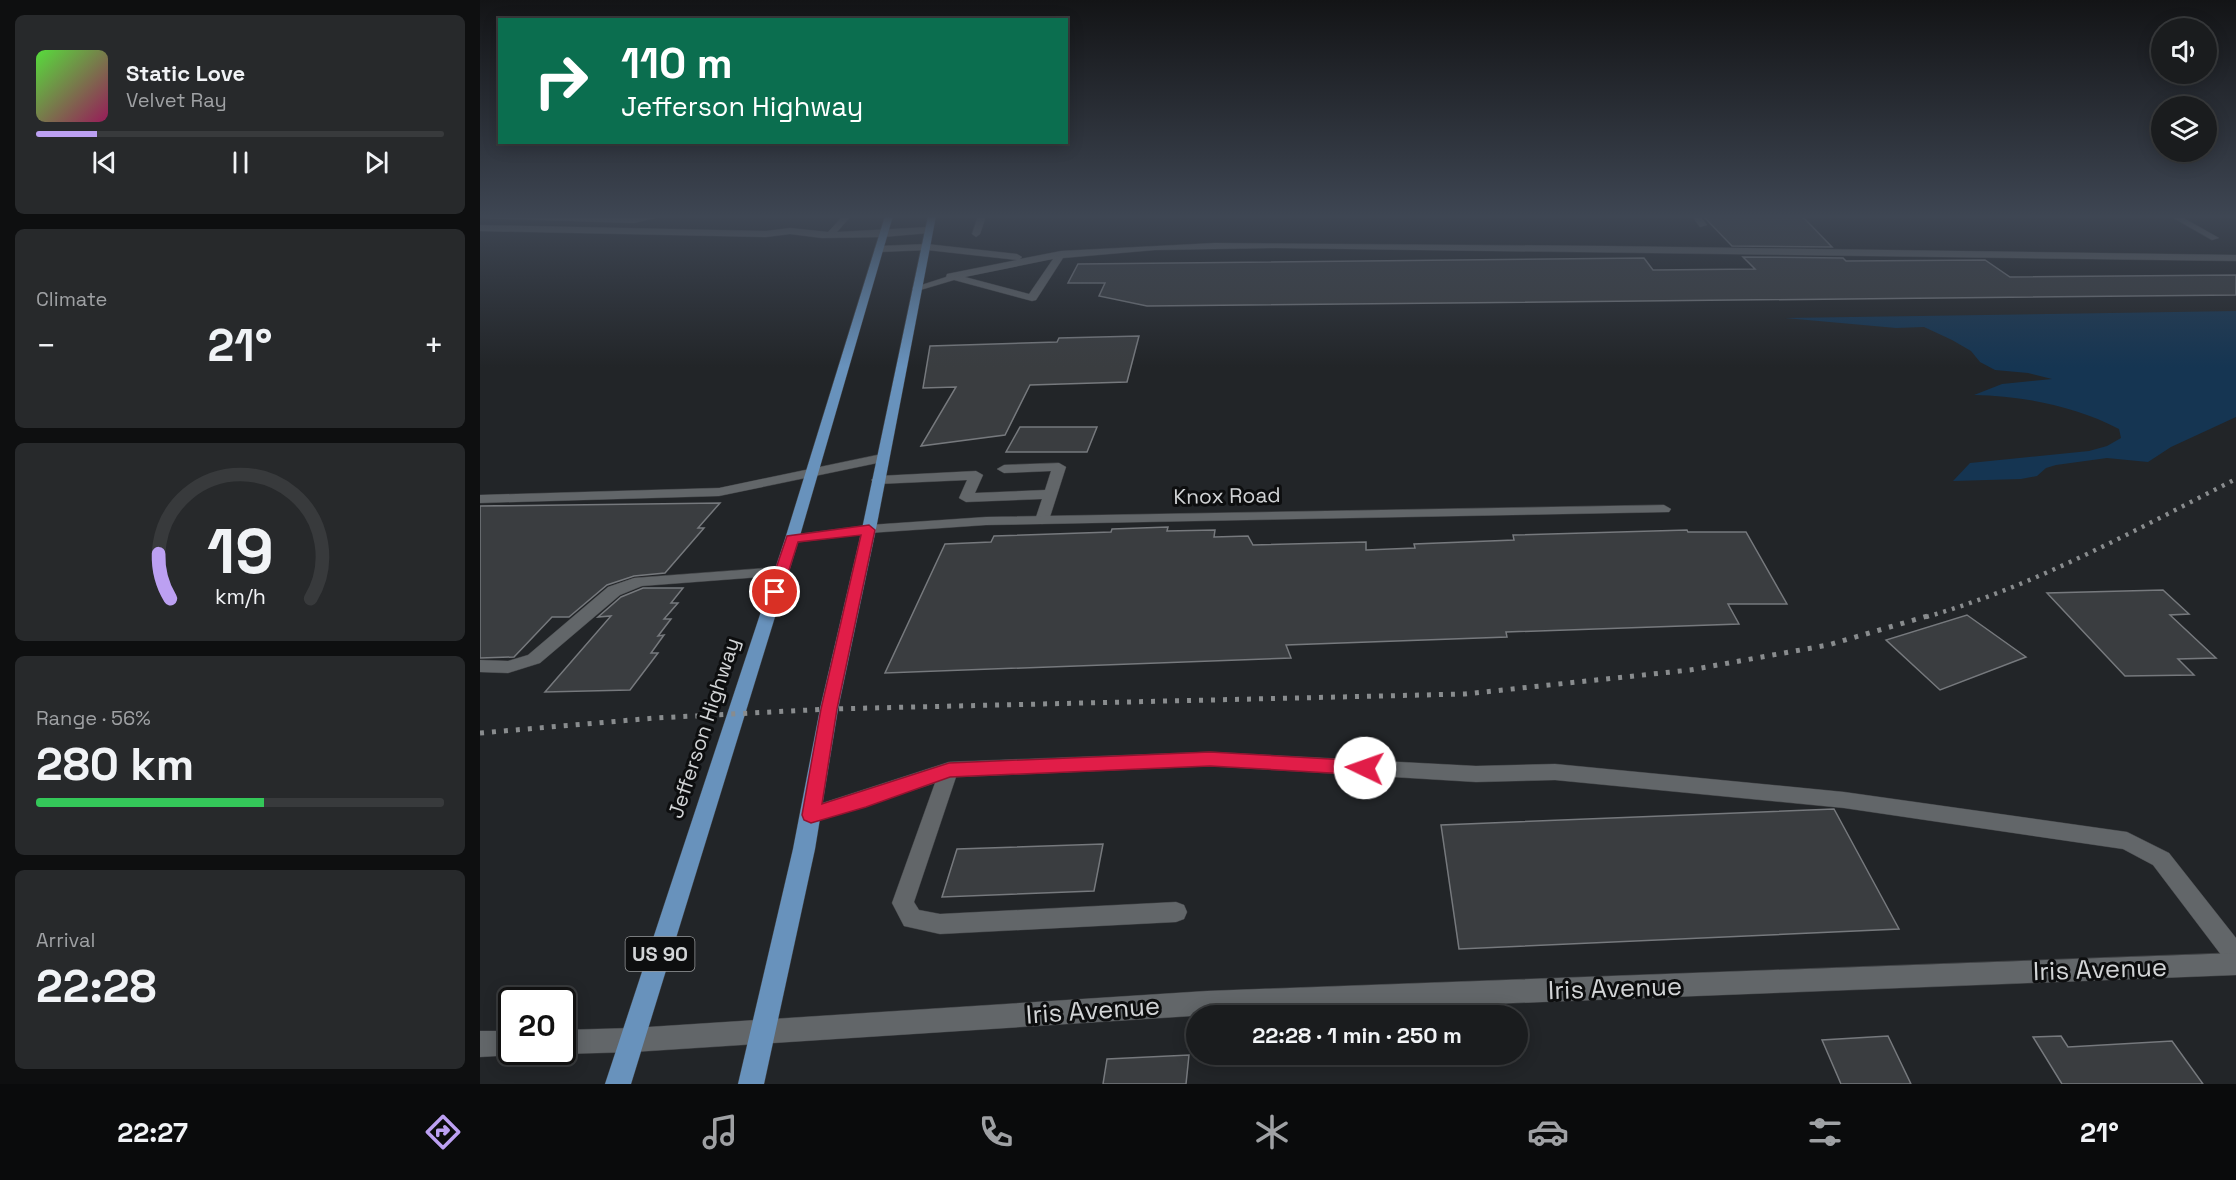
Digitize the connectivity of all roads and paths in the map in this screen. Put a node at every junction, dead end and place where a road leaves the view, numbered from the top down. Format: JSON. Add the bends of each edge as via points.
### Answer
{"nodes":[{"id":1,"x":874,"y":267,"type":"edge"},
{"id":2,"x":922,"y":267,"type":"edge"},
{"id":3,"x":995,"y":267,"type":"edge"},
{"id":4,"x":1053,"y":267,"type":"edge"},
{"id":5,"x":950,"y":276,"type":"junction"},
{"id":6,"x":917,"y":288,"type":"junction"},
{"id":7,"x":882,"y":458,"type":"junction"},
{"id":8,"x":1004,"y":469,"type":"dead end"},
{"id":9,"x":813,"y":471,"type":"junction"},
{"id":10,"x":878,"y":480,"type":"junction"},
{"id":11,"x":1050,"y":494,"type":"junction"},
{"id":12,"x":480,"y":499,"type":"edge"},
{"id":13,"x":1664,"y":508,"type":"dead end"},
{"id":14,"x":1042,"y":520,"type":"junction"},
{"id":15,"x":869,"y":530,"type":"junction"},
{"id":16,"x":792,"y":539,"type":"junction"},
{"id":17,"x":781,"y":572,"type":"junction"},
{"id":18,"x":480,"y":666,"type":"edge"},
{"id":19,"x":949,"y":770,"type":"junction"},
{"id":20,"x":811,"y":815,"type":"junction"},
{"id":21,"x":1176,"y":912,"type":"dead end"},
{"id":22,"x":2236,"y":956,"type":"edge"},
{"id":23,"x":2236,"y":964,"type":"edge"},
{"id":24,"x":764,"y":1032,"type":"junction"},
{"id":25,"x":633,"y":1040,"type":"junction"},
{"id":26,"x":576,"y":1042,"type":"edge"},
{"id":27,"x":498,"y":1043,"type":"edge"},
{"id":28,"x":480,"y":1044,"type":"edge"},
{"id":29,"x":618,"y":1084,"type":"edge"},
{"id":30,"x":751,"y":1084,"type":"edge"}],
"edges":[{"from":1,"to":9,"type":"main road","name":"Jefferson Highway","number":"US 90"},
{"from":2,"to":6,"type":"main road"},
{"from":3,"to":5,"type":"street"},
{"from":4,"to":5,"type":"street","via":[[1032,298]]},
{"from":5,"to":6,"type":"street"},
{"from":6,"to":7,"type":"main road"},
{"from":7,"to":9,"type":"street"},
{"from":7,"to":10,"type":"main road"},
{"from":8,"to":11,"type":"street","via":[[1059,467]]},
{"from":9,"to":12,"type":"street","via":[[720,492]]},
{"from":9,"to":16,"type":"main road","name":"Jefferson Highway","number":"US 90"},
{"from":10,"to":11,"type":"street","via":[[976,475],[966,498]]},
{"from":10,"to":15,"type":"main road"},
{"from":11,"to":14,"type":"street"},
{"from":13,"to":14,"type":"street","name":"Knox Road"},
{"from":14,"to":15,"type":"street","name":"Knox Road"},
{"from":15,"to":16,"type":"street","name":"Knox Road"},
{"from":15,"to":20,"type":"main road","via":[[829,709]]},
{"from":16,"to":17,"type":"main road","name":"Jefferson Highway","number":"US 90"},
{"from":17,"to":18,"type":"street","via":[[640,581],[614,591],[534,659],[508,667]]},
{"from":17,"to":25,"type":"main road","name":"Jefferson Highway","number":"US 90"},
{"from":19,"to":20,"type":"street"},
{"from":19,"to":21,"type":"street","via":[[903,903],[912,919],[940,924]]},
{"from":19,"to":22,"type":"street","via":[[1210,759],[1476,774],[1555,772],[1868,803],[2127,841],[2162,859]]},
{"from":20,"to":24,"type":"main road"},
{"from":23,"to":24,"type":"street","name":"Iris Avenue","via":[[1207,1003]]},
{"from":24,"to":25,"type":"street","name":"Iris Avenue"},
{"from":24,"to":30,"type":"main road"},
{"from":25,"to":26,"type":"street","name":"Iris Avenue"},
{"from":25,"to":29,"type":"main road","name":"Jefferson Highway","number":"US 90"},
{"from":27,"to":28,"type":"street"}]}
